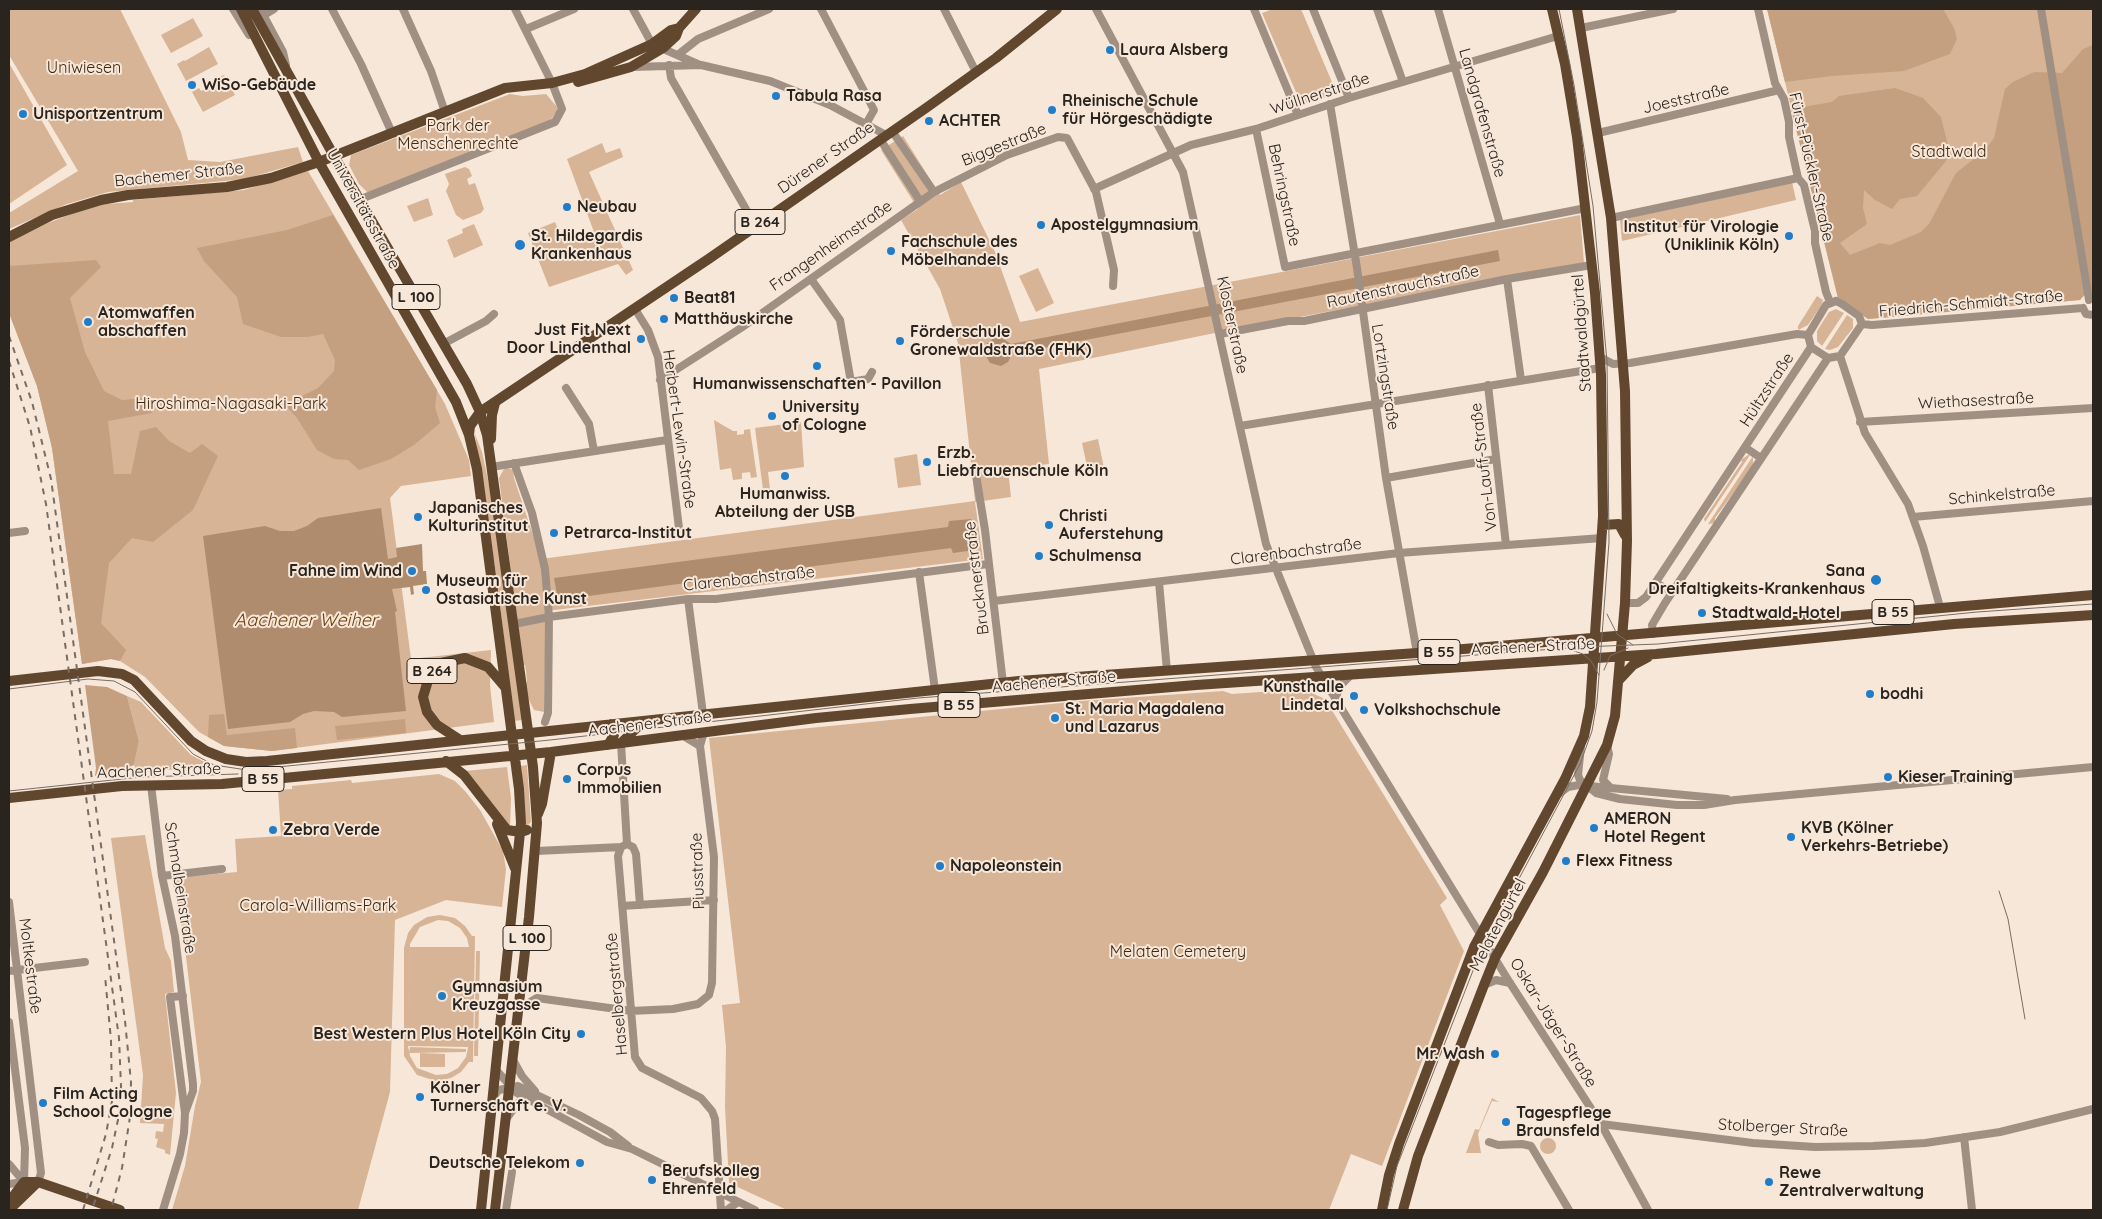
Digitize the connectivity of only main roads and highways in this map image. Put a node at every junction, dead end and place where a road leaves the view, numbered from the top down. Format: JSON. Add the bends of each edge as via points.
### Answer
{"nodes":[{"id":1,"x":241,"y":9,"type":"edge"},
{"id":2,"x":252,"y":9,"type":"edge"},
{"id":3,"x":696,"y":9,"type":"edge"},
{"id":4,"x":1056,"y":9,"type":"edge"},
{"id":5,"x":1552,"y":9,"type":"edge"},
{"id":6,"x":1577,"y":9,"type":"edge"},
{"id":7,"x":679,"y":28,"type":"junction"},
{"id":8,"x":552,"y":83,"type":"junction"},
{"id":9,"x":334,"y":156,"type":"junction"},
{"id":10,"x":319,"y":162,"type":"junction"},
{"id":11,"x":9,"y":237,"type":"edge"},
{"id":12,"x":384,"y":242,"type":"junction"},
{"id":13,"x":367,"y":247,"type":"junction"},
{"id":14,"x":456,"y":402,"type":"junction"},
{"id":15,"x":495,"y":403,"type":"junction"},
{"id":16,"x":480,"y":412,"type":"junction"},
{"id":17,"x":469,"y":435,"type":"junction"},
{"id":18,"x":486,"y":435,"type":"junction"},
{"id":19,"x":491,"y":462,"type":"junction"},
{"id":20,"x":1603,"y":525,"type":"junction"},
{"id":21,"x":1627,"y":541,"type":"junction"},
{"id":22,"x":2093,"y":595,"type":"edge"},
{"id":23,"x":1983,"y":604,"type":"junction"},
{"id":24,"x":1922,"y":609,"type":"junction"},
{"id":25,"x":2093,"y":615,"type":"edge"},
{"id":26,"x":1977,"y":622,"type":"junction"},
{"id":27,"x":1924,"y":628,"type":"junction"},
{"id":28,"x":1623,"y":637,"type":"junction"},
{"id":29,"x":1596,"y":638,"type":"junction"},
{"id":30,"x":1656,"y":654,"type":"junction"},
{"id":31,"x":1620,"y":657,"type":"junction"},
{"id":32,"x":1595,"y":658,"type":"junction"},
{"id":33,"x":1313,"y":660,"type":"junction"},
{"id":34,"x":1302,"y":679,"type":"junction"},
{"id":35,"x":9,"y":681,"type":"edge"},
{"id":36,"x":1618,"y":681,"type":"junction"},
{"id":37,"x":505,"y":687,"type":"junction"},
{"id":38,"x":645,"y":720,"type":"junction"},
{"id":39,"x":611,"y":724,"type":"junction"},
{"id":40,"x":527,"y":732,"type":"junction"},
{"id":41,"x":512,"y":734,"type":"junction"},
{"id":42,"x":460,"y":740,"type":"junction"},
{"id":43,"x":621,"y":743,"type":"junction"},
{"id":44,"x":608,"y":744,"type":"junction"},
{"id":45,"x":551,"y":752,"type":"junction"},
{"id":46,"x":531,"y":753,"type":"junction"},
{"id":47,"x":514,"y":754,"type":"junction"},
{"id":48,"x":446,"y":761,"type":"junction"},
{"id":49,"x":9,"y":798,"type":"edge"},
{"id":50,"x":495,"y":818,"type":"junction"},
{"id":51,"x":537,"y":820,"type":"junction"},
{"id":52,"x":521,"y":832,"type":"junction"},
{"id":53,"x":517,"y":875,"type":"junction"},
{"id":54,"x":38,"y":1182,"type":"junction"},
{"id":55,"x":9,"y":1202,"type":"edge"},
{"id":56,"x":9,"y":1210,"type":"edge"},
{"id":57,"x":120,"y":1210,"type":"edge"},
{"id":58,"x":481,"y":1210,"type":"edge"},
{"id":59,"x":495,"y":1210,"type":"edge"},
{"id":60,"x":1382,"y":1210,"type":"edge"},
{"id":61,"x":1403,"y":1210,"type":"edge"}],
"edges":[{"from":1,"to":10,"type":"main road","name":"Universitätsstraße","number":"L 100"},
{"from":2,"to":9,"type":"main road","name":"Universitätsstraße","number":"L 100"},
{"from":3,"to":7,"type":"main road","name":"Bachemer Straße"},
{"from":4,"to":15,"type":"main road","name":"Dürener Straße","number":"B 264","via":[[976,72]]},
{"from":5,"to":20,"type":"main road","name":"Stadtwaldgürtel","via":[[1577,137],[1592,265],[1600,357]]},
{"from":6,"to":21,"type":"main road","via":[[1611,218],[1623,363]]},
{"from":7,"to":8,"type":"main road","name":"Bachemer Straße","via":[[652,44],[584,74]]},
{"from":7,"to":8,"type":"main road","name":"Bachemer Straße","via":[[676,36],[663,48],[631,67],[564,85]]},
{"from":8,"to":9,"type":"main road","name":"Bachemer Straße","via":[[505,88]]},
{"from":9,"to":10,"type":"main road","name":"Bachemer Straße"},
{"from":9,"to":12,"type":"main road","name":"Universitätsstraße","number":"L 100"},
{"from":10,"to":11,"type":"main road","name":"Bachemer Straße","via":[[236,186],[101,200],[52,215]]},
{"from":10,"to":13,"type":"main road","name":"Universitätsstraße","number":"L 100"},
{"from":12,"to":13,"type":"main road","via":[[377,250]]},
{"from":12,"to":16,"type":"main road","name":"Universitätsstraße","number":"L 100"},
{"from":13,"to":14,"type":"main road","name":"Universitätsstraße","number":"L 100"},
{"from":14,"to":16,"type":"main road","via":[[467,411]]},
{"from":14,"to":17,"type":"main road","name":"Universitätsstraße","number":"L 100"},
{"from":15,"to":16,"type":"main road","name":"Dürener Straße","number":"B 264"},
{"from":15,"to":19,"type":"main road"},
{"from":16,"to":17,"type":"main road","via":[[470,426]]},
{"from":16,"to":18,"type":"main road","name":"Universitätsstraße"},
{"from":17,"to":18,"type":"main road","via":[[476,430]]},
{"from":17,"to":37,"type":"main road","name":"Universitätsstraße","via":[[477,469]]},
{"from":18,"to":19,"type":"main road","name":"Universitätsstraße"},
{"from":19,"to":40,"type":"main road","name":"Universitätsstraße"},
{"from":20,"to":21,"type":"main road","via":[[1619,524]]},
{"from":20,"to":29,"type":"main road","name":"Stadtwaldgürtel"},
{"from":21,"to":28,"type":"main road"},
{"from":22,"to":23,"type":"main road","name":"Aachener Straße","number":"B 55"},
{"from":23,"to":24,"type":"main road","name":"Aachener Straße","number":"B 55"},
{"from":23,"to":26,"type":"main road","via":[[1975,615]]},
{"from":24,"to":27,"type":"main road","via":[[1926,619]]},
{"from":24,"to":28,"type":"main road","name":"Aachener Straße","number":"B 55"},
{"from":25,"to":26,"type":"main road","name":"Aachener Straße","number":"B 55"},
{"from":26,"to":27,"type":"main road","name":"Aachener Straße","number":"B 55"},
{"from":27,"to":30,"type":"main road","name":"Aachener Straße","number":"B 55"},
{"from":28,"to":29,"type":"main road","name":"Aachener Straße","number":"B 55"},
{"from":28,"to":31,"type":"main road"},
{"from":29,"to":32,"type":"main road","name":"Stadtwaldgürtel"},
{"from":29,"to":33,"type":"main road","name":"Aachener Straße","number":"B 55"},
{"from":30,"to":31,"type":"main road","name":"Aachener Straße","number":"B 55"},
{"from":30,"to":36,"type":"main road","via":[[1633,665]]},
{"from":31,"to":32,"type":"main road","name":"Aachener Straße","number":"B 55"},
{"from":31,"to":36,"type":"main road","name":"Melatengürtel"},
{"from":32,"to":34,"type":"main road","name":"Aachener Straße","number":"B 55"},
{"from":32,"to":60,"type":"main road","name":"Melatengürtel","via":[[1590,707],[1581,744],[1481,934],[1399,1144]]},
{"from":33,"to":34,"type":"main road","via":[[1311,672]]},
{"from":33,"to":38,"type":"main road","name":"Aachener Straße","number":"B 55","via":[[1003,683]]},
{"from":34,"to":43,"type":"main road","name":"Aachener Straße","number":"B 55","via":[[910,708]]},
{"from":35,"to":42,"type":"main road","name":"Aachener Straße","number":"B 55","via":[[107,671],[122,674],[148,693],[190,741],[214,755],[246,762]]},
{"from":36,"to":61,"type":"main road","name":"Melatengürtel","via":[[1607,745],[1484,985],[1418,1156]]},
{"from":37,"to":41,"type":"main road","name":"Universitätsstraße"},
{"from":37,"to":42,"type":"main road","number":"B 264","via":[[488,667],[465,658],[449,660],[430,674],[424,689],[427,712],[436,725]]},
{"from":38,"to":39,"type":"main road","name":"Aachener Straße","number":"B 55"},
{"from":38,"to":43,"type":"main road"},
{"from":39,"to":40,"type":"main road","name":"Aachener Straße","number":"B 55"},
{"from":39,"to":44,"type":"main road","via":[[614,735]]},
{"from":40,"to":41,"type":"main road","name":"Aachener Straße","number":"B 55"},
{"from":40,"to":46,"type":"main road","name":"Universitätsstraße"},
{"from":41,"to":42,"type":"main road","name":"Aachener Straße","number":"B 55"},
{"from":41,"to":47,"type":"main road","name":"Universitätsstraße"},
{"from":43,"to":44,"type":"main road","name":"Aachener Straße","number":"B 55"},
{"from":44,"to":45,"type":"main road","name":"Aachener Straße","number":"B 55"},
{"from":45,"to":46,"type":"main road","name":"Aachener Straße","number":"B 55"},
{"from":45,"to":51,"type":"main road","number":"L 100"},
{"from":46,"to":47,"type":"main road","name":"Aachener Straße","number":"B 55"},
{"from":46,"to":51,"type":"main road","number":"L 100"},
{"from":47,"to":48,"type":"main road","name":"Aachener Straße","number":"B 55"},
{"from":47,"to":52,"type":"main road","number":"L 100"},
{"from":48,"to":49,"type":"main road","name":"Aachener Straße","number":"B 55","via":[[222,784],[88,789]]},
{"from":48,"to":50,"type":"main road","number":"L 100","via":[[464,775]]},
{"from":50,"to":52,"type":"main road","number":"L 100","via":[[507,830]]},
{"from":50,"to":53,"type":"main road","number":"L 100"},
{"from":51,"to":52,"type":"main road"},
{"from":51,"to":59,"type":"main road","number":"L 100"},
{"from":52,"to":53,"type":"main road","number":"L 100"},
{"from":53,"to":58,"type":"main road","number":"L 100"},
{"from":54,"to":55,"type":"main road","via":[[24,1182]]},
{"from":54,"to":56,"type":"main road"},
{"from":54,"to":57,"type":"main road"}]}
